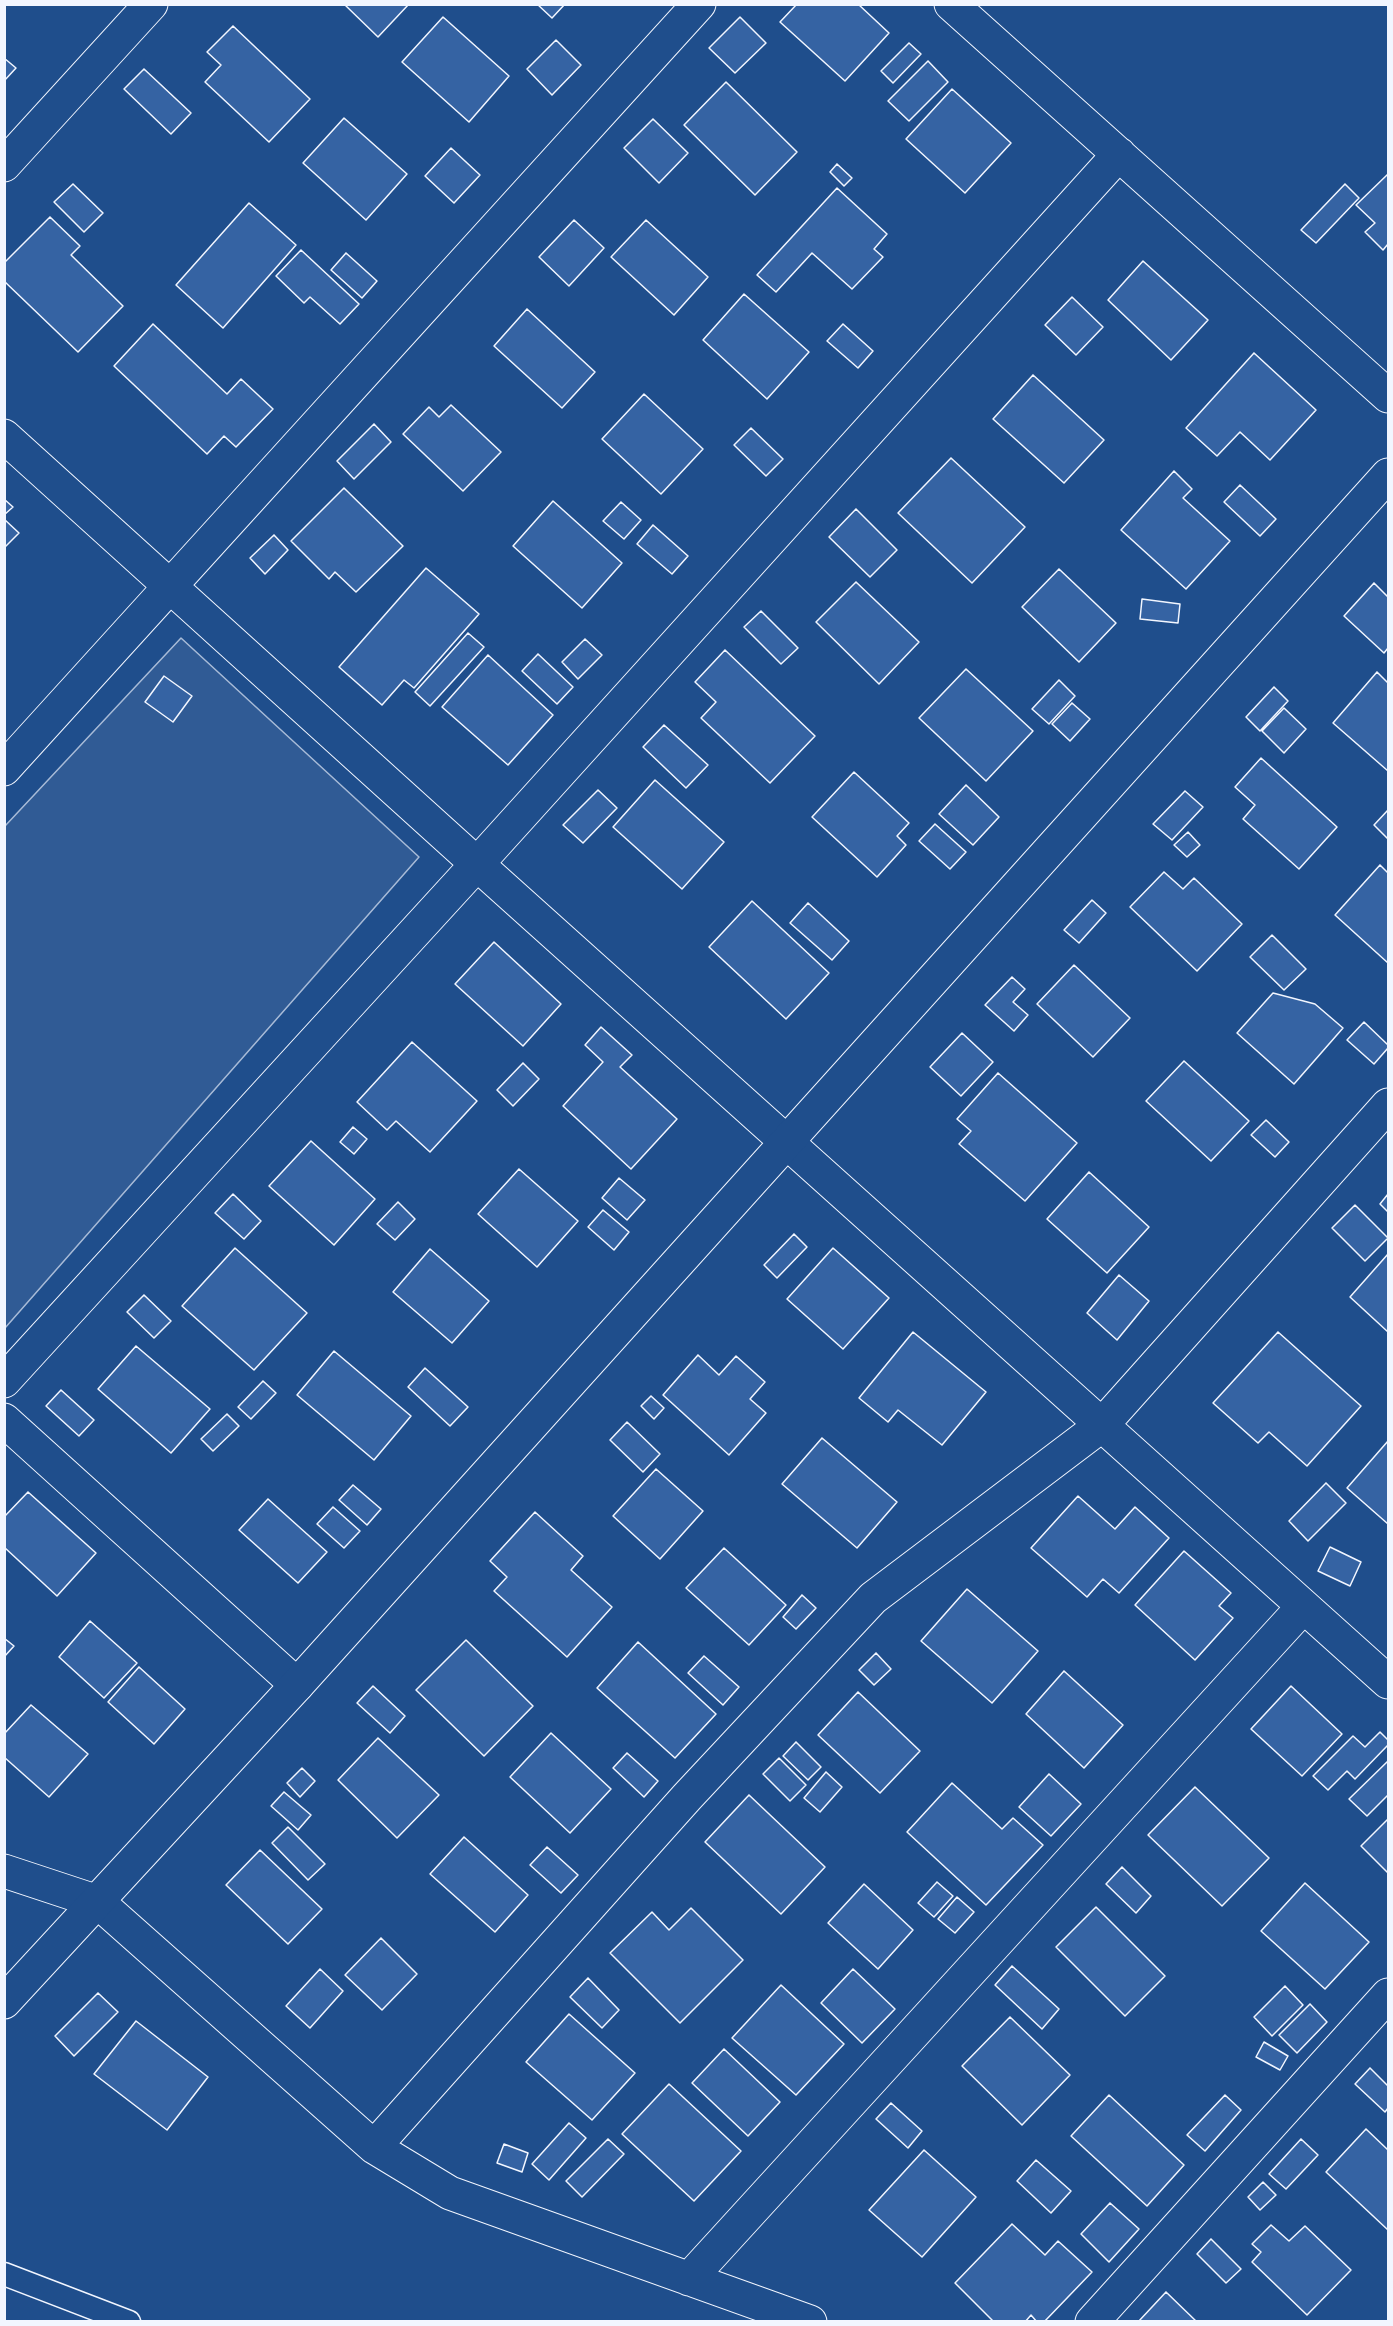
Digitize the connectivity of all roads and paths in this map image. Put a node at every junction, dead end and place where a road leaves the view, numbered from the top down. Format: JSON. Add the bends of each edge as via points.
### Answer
{"nodes":[{"id":1,"x":151,"y":4,"type":"edge"},
{"id":2,"x":699,"y":4,"type":"edge"},
{"id":3,"x":951,"y":4,"type":"edge"},
{"id":4,"x":1119,"y":154,"type":"junction"},
{"id":5,"x":4,"y":165,"type":"edge"},
{"id":6,"x":1389,"y":396,"type":"edge"},
{"id":7,"x":4,"y":436,"type":"edge"},
{"id":8,"x":1389,"y":475,"type":"edge"},
{"id":9,"x":170,"y":587,"type":"junction"},
{"id":10,"x":4,"y":769,"type":"edge"},
{"id":11,"x":477,"y":864,"type":"junction"},
{"id":12,"x":1389,"y":1105,"type":"edge"},
{"id":13,"x":785,"y":1142,"type":"junction"},
{"id":14,"x":4,"y":1381,"type":"edge"},
{"id":15,"x":4,"y":1420,"type":"edge"},
{"id":16,"x":1102,"y":1425,"type":"junction"},
{"id":17,"x":1303,"y":1607,"type":"junction"},
{"id":18,"x":1389,"y":1682,"type":"edge"},
{"id":19,"x":297,"y":1684,"type":"junction"},
{"id":20,"x":4,"y":1871,"type":"edge"},
{"id":21,"x":98,"y":1902,"type":"junction"},
{"id":22,"x":1389,"y":1995,"type":"edge"},
{"id":23,"x":4,"y":2002,"type":"edge"},
{"id":24,"x":374,"y":2147,"type":"junction"},
{"id":25,"x":4,"y":2274,"type":"edge"},
{"id":26,"x":689,"y":2279,"type":"junction"},
{"id":27,"x":129,"y":2322,"type":"edge"},
{"id":28,"x":810,"y":2322,"type":"edge"},
{"id":29,"x":1092,"y":2322,"type":"edge"}],
"edges":[{"from":1,"to":5,"type":"street"},
{"from":2,"to":9,"type":"street"},
{"from":3,"to":4,"type":"street"},
{"from":4,"to":6,"type":"street"},
{"from":4,"to":11,"type":"street"},
{"from":7,"to":9,"type":"street"},
{"from":8,"to":13,"type":"street"},
{"from":9,"to":10,"type":"street"},
{"from":9,"to":11,"type":"street"},
{"from":11,"to":13,"type":"street"},
{"from":11,"to":14,"type":"street"},
{"from":12,"to":16,"type":"street"},
{"from":13,"to":16,"type":"street"},
{"from":13,"to":19,"type":"street"},
{"from":15,"to":19,"type":"street"},
{"from":16,"to":17,"type":"street"},
{"from":16,"to":24,"type":"street","via":[[873,1598],[687,1797]]},
{"from":17,"to":18,"type":"street"},
{"from":17,"to":26,"type":"street"},
{"from":19,"to":21,"type":"street"},
{"from":20,"to":21,"type":"street"},
{"from":21,"to":23,"type":"street"},
{"from":21,"to":24,"type":"street"},
{"from":22,"to":29,"type":"street"},
{"from":24,"to":26,"type":"street","via":[[450,2193]]},
{"from":25,"to":27,"type":"lane"},
{"from":26,"to":28,"type":"street"}]}
